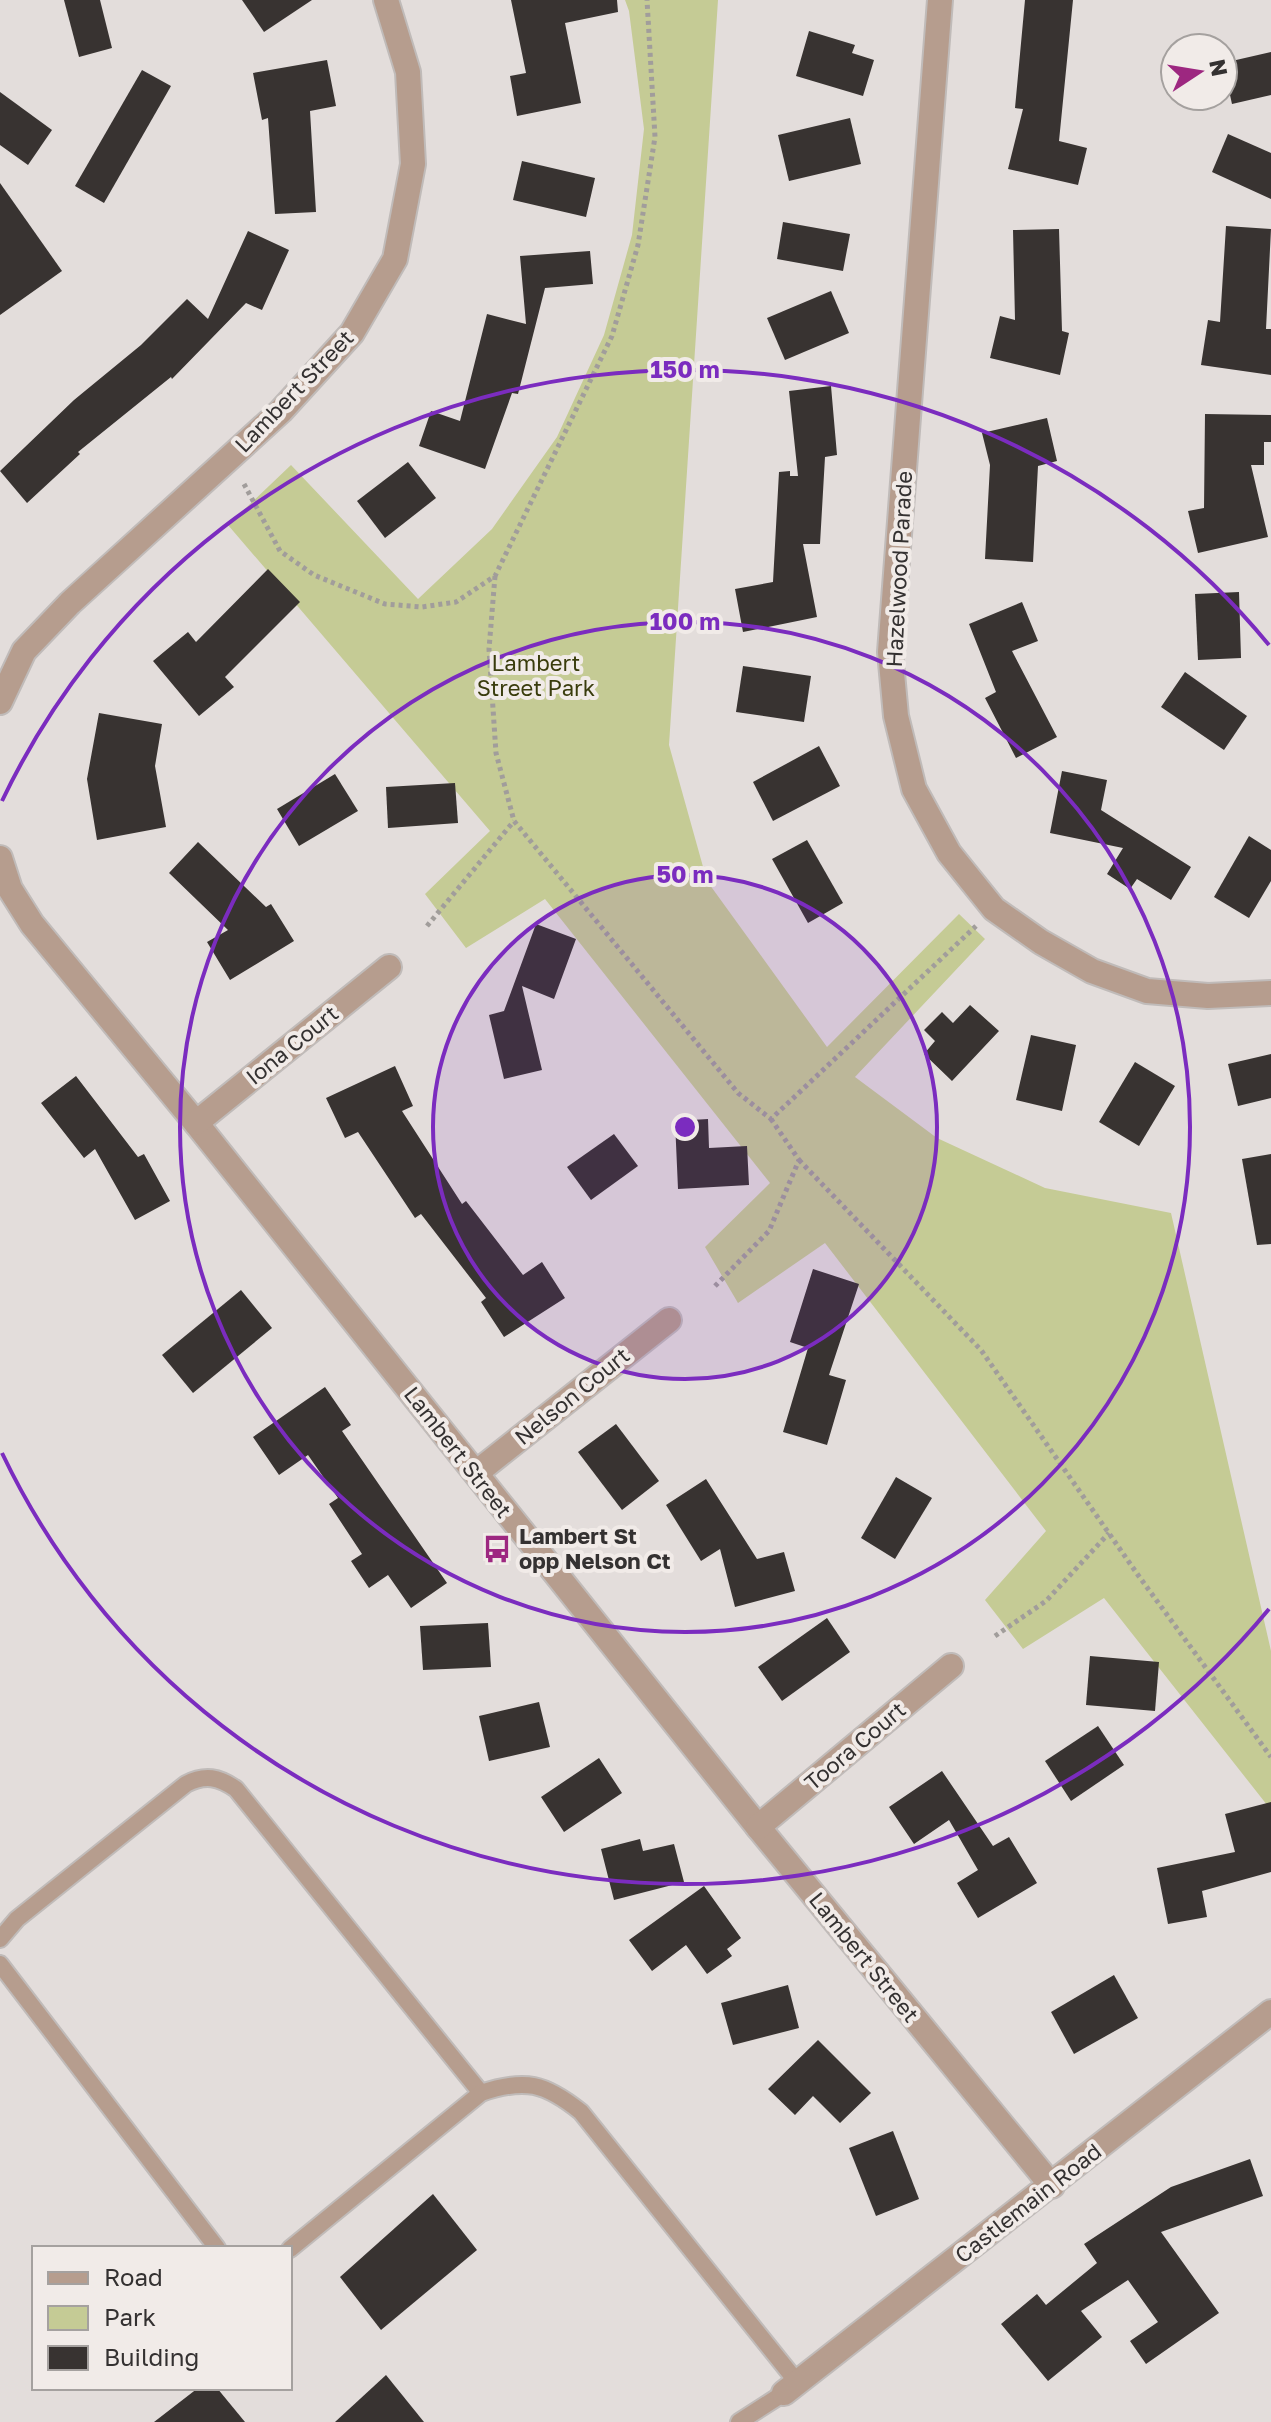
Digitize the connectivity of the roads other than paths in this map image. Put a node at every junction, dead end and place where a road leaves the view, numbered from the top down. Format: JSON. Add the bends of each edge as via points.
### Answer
{"nodes":[{"id":1,"x":386,"y":0,"type":"edge"},
{"id":2,"x":940,"y":0,"type":"edge"},
{"id":3,"x":0,"y":702,"type":"edge"},
{"id":4,"x":0,"y":858,"type":"edge"},
{"id":5,"x":389,"y":967,"type":"dead end"},
{"id":6,"x":1271,"y":993,"type":"edge"},
{"id":7,"x":196,"y":1123,"type":"junction"},
{"id":8,"x":669,"y":1320,"type":"dead end"},
{"id":9,"x":476,"y":1473,"type":"junction"},
{"id":10,"x":951,"y":1666,"type":"dead end"},
{"id":11,"x":758,"y":1827,"type":"junction"},
{"id":12,"x":0,"y":1939,"type":"edge"},
{"id":13,"x":0,"y":1964,"type":"edge"},
{"id":14,"x":1271,"y":2012,"type":"edge"},
{"id":15,"x":481,"y":2093,"type":"junction"},
{"id":16,"x":1052,"y":2186,"type":"junction"},
{"id":17,"x":215,"y":2246,"type":"edge"},
{"id":18,"x":292,"y":2247,"type":"edge"},
{"id":19,"x":790,"y":2388,"type":"junction"},
{"id":20,"x":739,"y":2422,"type":"edge"}],
"edges":[{"from":1,"to":3,"type":"street","name":"Lambert Street","via":[[408,72],[413,164],[395,259],[352,333],[281,411],[24,651]]},
{"from":2,"to":6,"type":"street","name":"Hazelwood Parade","via":[[890,652],[896,716],[914,789],[949,853],[994,909],[1054,950],[1147,991],[1208,996]]},
{"from":4,"to":7,"type":"street","name":"Lambert Street","via":[[10,889],[32,924]]},
{"from":5,"to":7,"type":"street","name":"Iona Court"},
{"from":7,"to":9,"type":"street","name":"Lambert Street"},
{"from":8,"to":9,"type":"street","name":"Nelson Court"},
{"from":9,"to":11,"type":"street","name":"Lambert Street"},
{"from":10,"to":11,"type":"street","name":"Toora Court"},
{"from":11,"to":16,"type":"street","name":"Lambert Street"},
{"from":12,"to":15,"type":"lane","via":[[17,1919],[186,1784],[199,1777],[225,1781]]},
{"from":13,"to":17,"type":"lane"},
{"from":14,"to":16,"type":"street","name":"Castlemain Road"},
{"from":15,"to":18,"type":"lane"},
{"from":15,"to":19,"type":"lane","via":[[533,2084],[557,2093],[581,2112]]},
{"from":16,"to":19,"type":"street","name":"Castlemain Road"},
{"from":19,"to":20,"type":"lane"}]}
